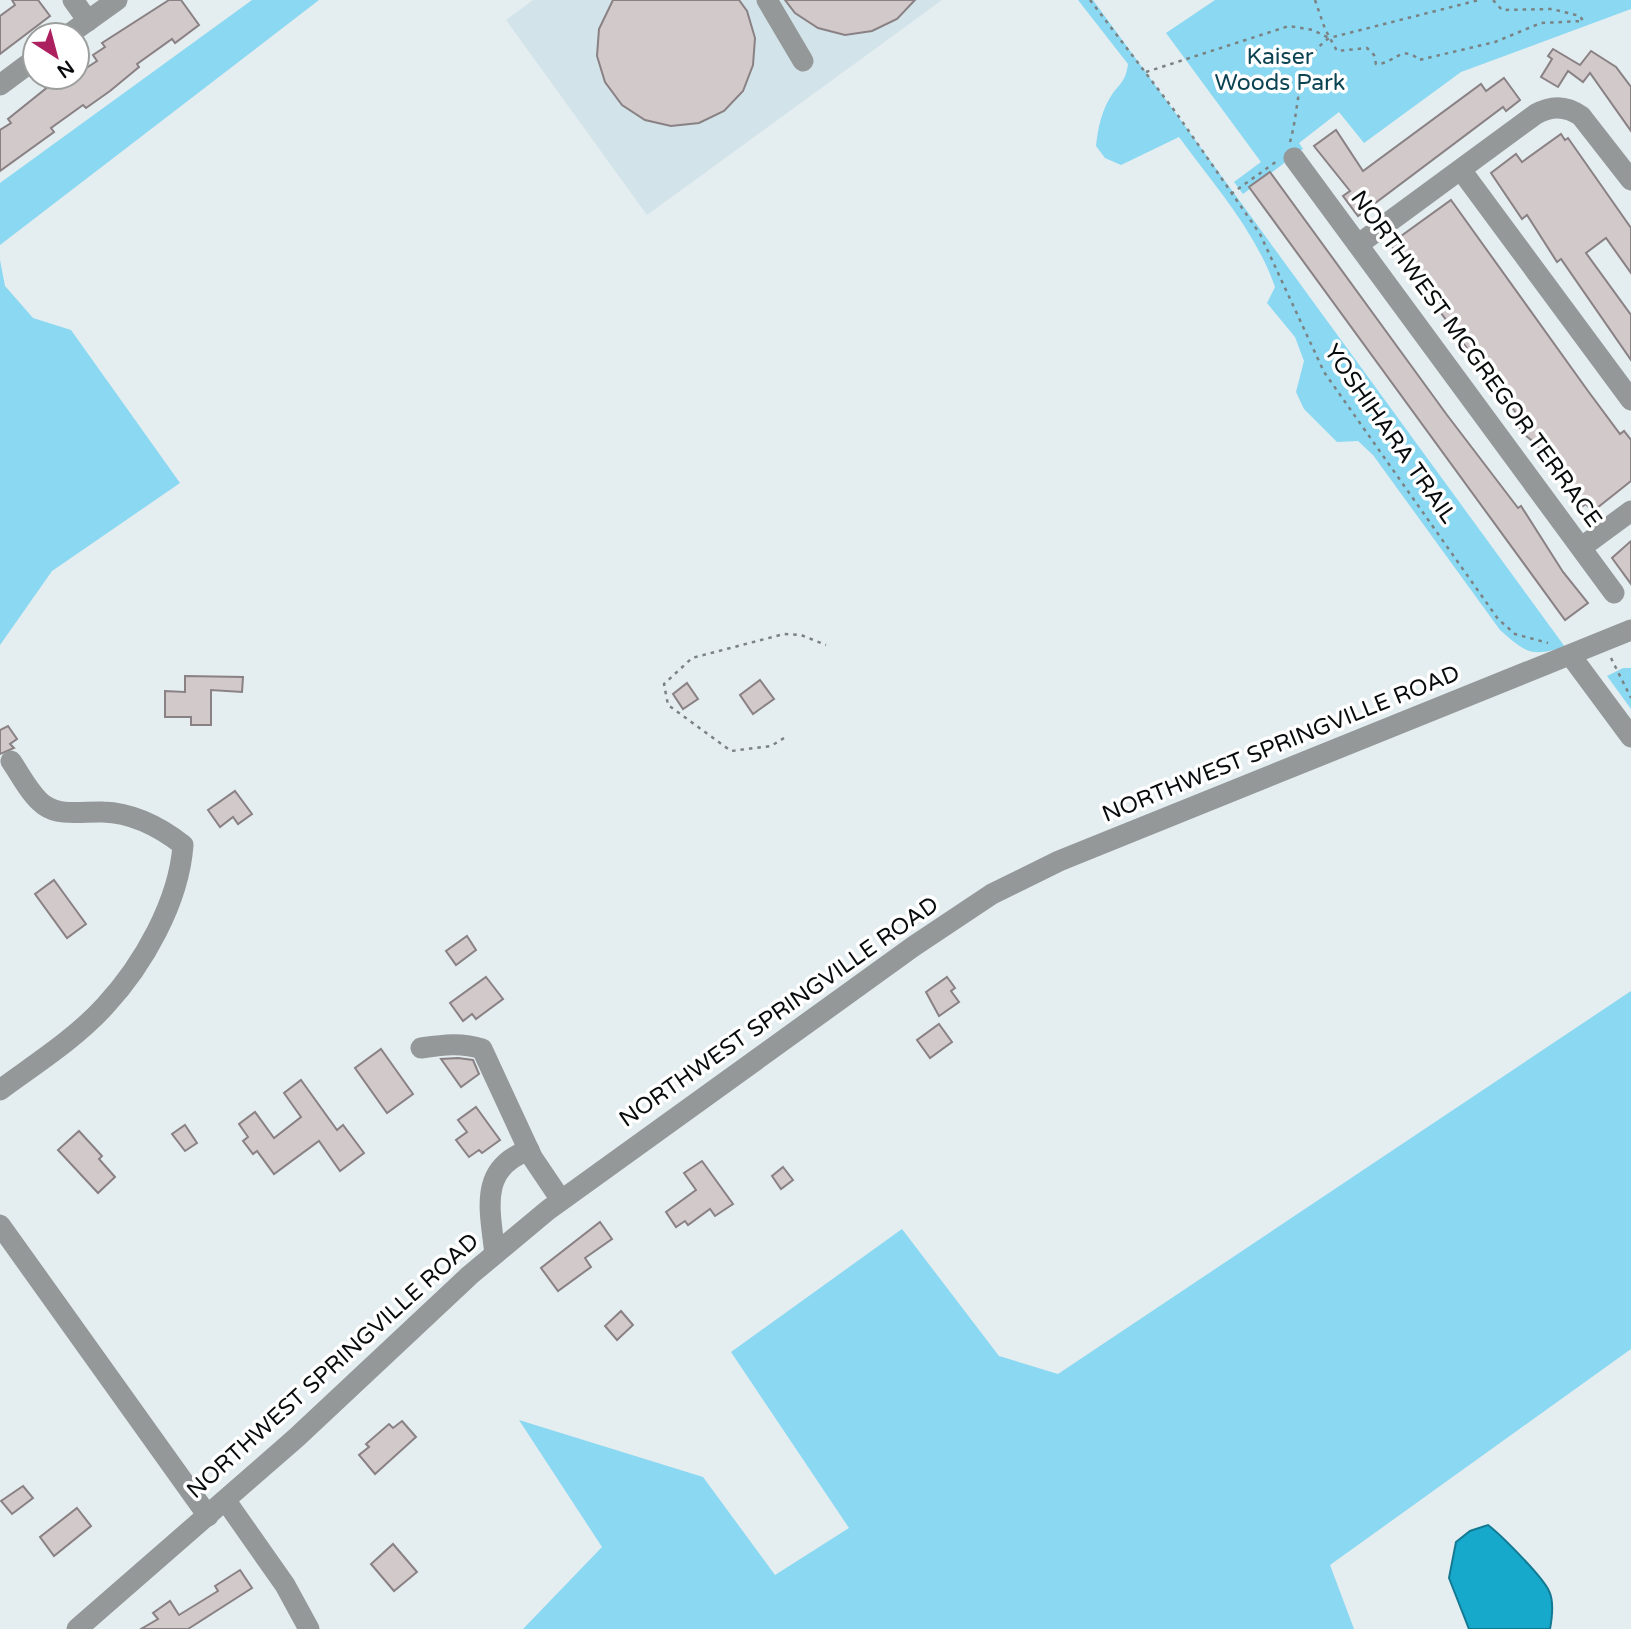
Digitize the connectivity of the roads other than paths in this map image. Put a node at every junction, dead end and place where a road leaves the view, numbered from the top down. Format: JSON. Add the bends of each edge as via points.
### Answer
{"nodes":[{"id":1,"x":73,"y":0,"type":"edge"},
{"id":2,"x":117,"y":0,"type":"edge"},
{"id":3,"x":766,"y":0,"type":"edge"},
{"id":4,"x":88,"y":21,"type":"joint"},
{"id":5,"x":803,"y":61,"type":"dead end"},
{"id":6,"x":21,"y":69,"type":"edge"},
{"id":7,"x":0,"y":85,"type":"edge"},
{"id":8,"x":1289,"y":155,"type":"road end"},
{"id":9,"x":1461,"y":170,"type":"junction"},
{"id":10,"x":1631,"y":180,"type":"edge"},
{"id":11,"x":1359,"y":244,"type":"junction"},
{"id":12,"x":1631,"y":400,"type":"edge"},
{"id":13,"x":1631,"y":510,"type":"edge"},
{"id":14,"x":1582,"y":547,"type":"junction"},
{"id":15,"x":1614,"y":593,"type":"dead end"},
{"id":16,"x":1631,"y":631,"type":"edge"},
{"id":17,"x":1571,"y":656,"type":"junction"},
{"id":18,"x":1631,"y":737,"type":"edge"},
{"id":19,"x":11,"y":761,"type":"dead end"},
{"id":20,"x":421,"y":1048,"type":"dead end"},
{"id":21,"x":0,"y":1090,"type":"edge"},
{"id":22,"x":529,"y":1150,"type":"junction"},
{"id":23,"x":561,"y":1199,"type":"junction"},
{"id":24,"x":0,"y":1225,"type":"edge"},
{"id":25,"x":495,"y":1254,"type":"junction"},
{"id":26,"x":226,"y":1501,"type":"junction"},
{"id":27,"x":208,"y":1516,"type":"junction"},
{"id":28,"x":77,"y":1629,"type":"edge"},
{"id":29,"x":309,"y":1629,"type":"edge"}],
"edges":[{"from":1,"to":4,"type":"street"},
{"from":2,"to":4,"type":"street"},
{"from":3,"to":5,"type":"street"},
{"from":6,"to":7,"type":"street"},
{"from":8,"to":11,"type":"street","name":"NORTHWEST MCGREGOR TERRACE"},
{"from":9,"to":10,"type":"street","via":[[1536,114],[1561,107],[1581,116]]},
{"from":9,"to":11,"type":"street"},
{"from":9,"to":12,"type":"street"},
{"from":11,"to":14,"type":"street","name":"NORTHWEST MCGREGOR TERRACE"},
{"from":13,"to":14,"type":"street"},
{"from":14,"to":15,"type":"street","name":"NORTHWEST MCGREGOR TERRACE"},
{"from":16,"to":17,"type":"street","name":"NORTHWEST SPRINGVILLE ROAD"},
{"from":17,"to":18,"type":"street"},
{"from":17,"to":23,"type":"street","name":"NORTHWEST SPRINGVILLE ROAD","via":[[1011,883],[914,946]]},
{"from":19,"to":21,"type":"street","via":[[42,804],[54,810],[138,818],[183,845],[181,870],[162,919],[125,981],[71,1037]]},
{"from":20,"to":22,"type":"street","via":[[468,1044],[482,1049]]},
{"from":22,"to":23,"type":"street"},
{"from":22,"to":25,"type":"street","via":[[498,1168],[493,1183]]},
{"from":23,"to":25,"type":"street","name":"NORTHWEST SPRINGVILLE ROAD"},
{"from":24,"to":27,"type":"street"},
{"from":25,"to":26,"type":"street","name":"NORTHWEST SPRINGVILLE ROAD"},
{"from":26,"to":27,"type":"street","name":"NORTHWEST SPRINGVILLE ROAD"},
{"from":26,"to":29,"type":"street","via":[[285,1585]]},
{"from":27,"to":28,"type":"street","name":"NORTHWEST SPRINGVILLE ROAD"}]}
